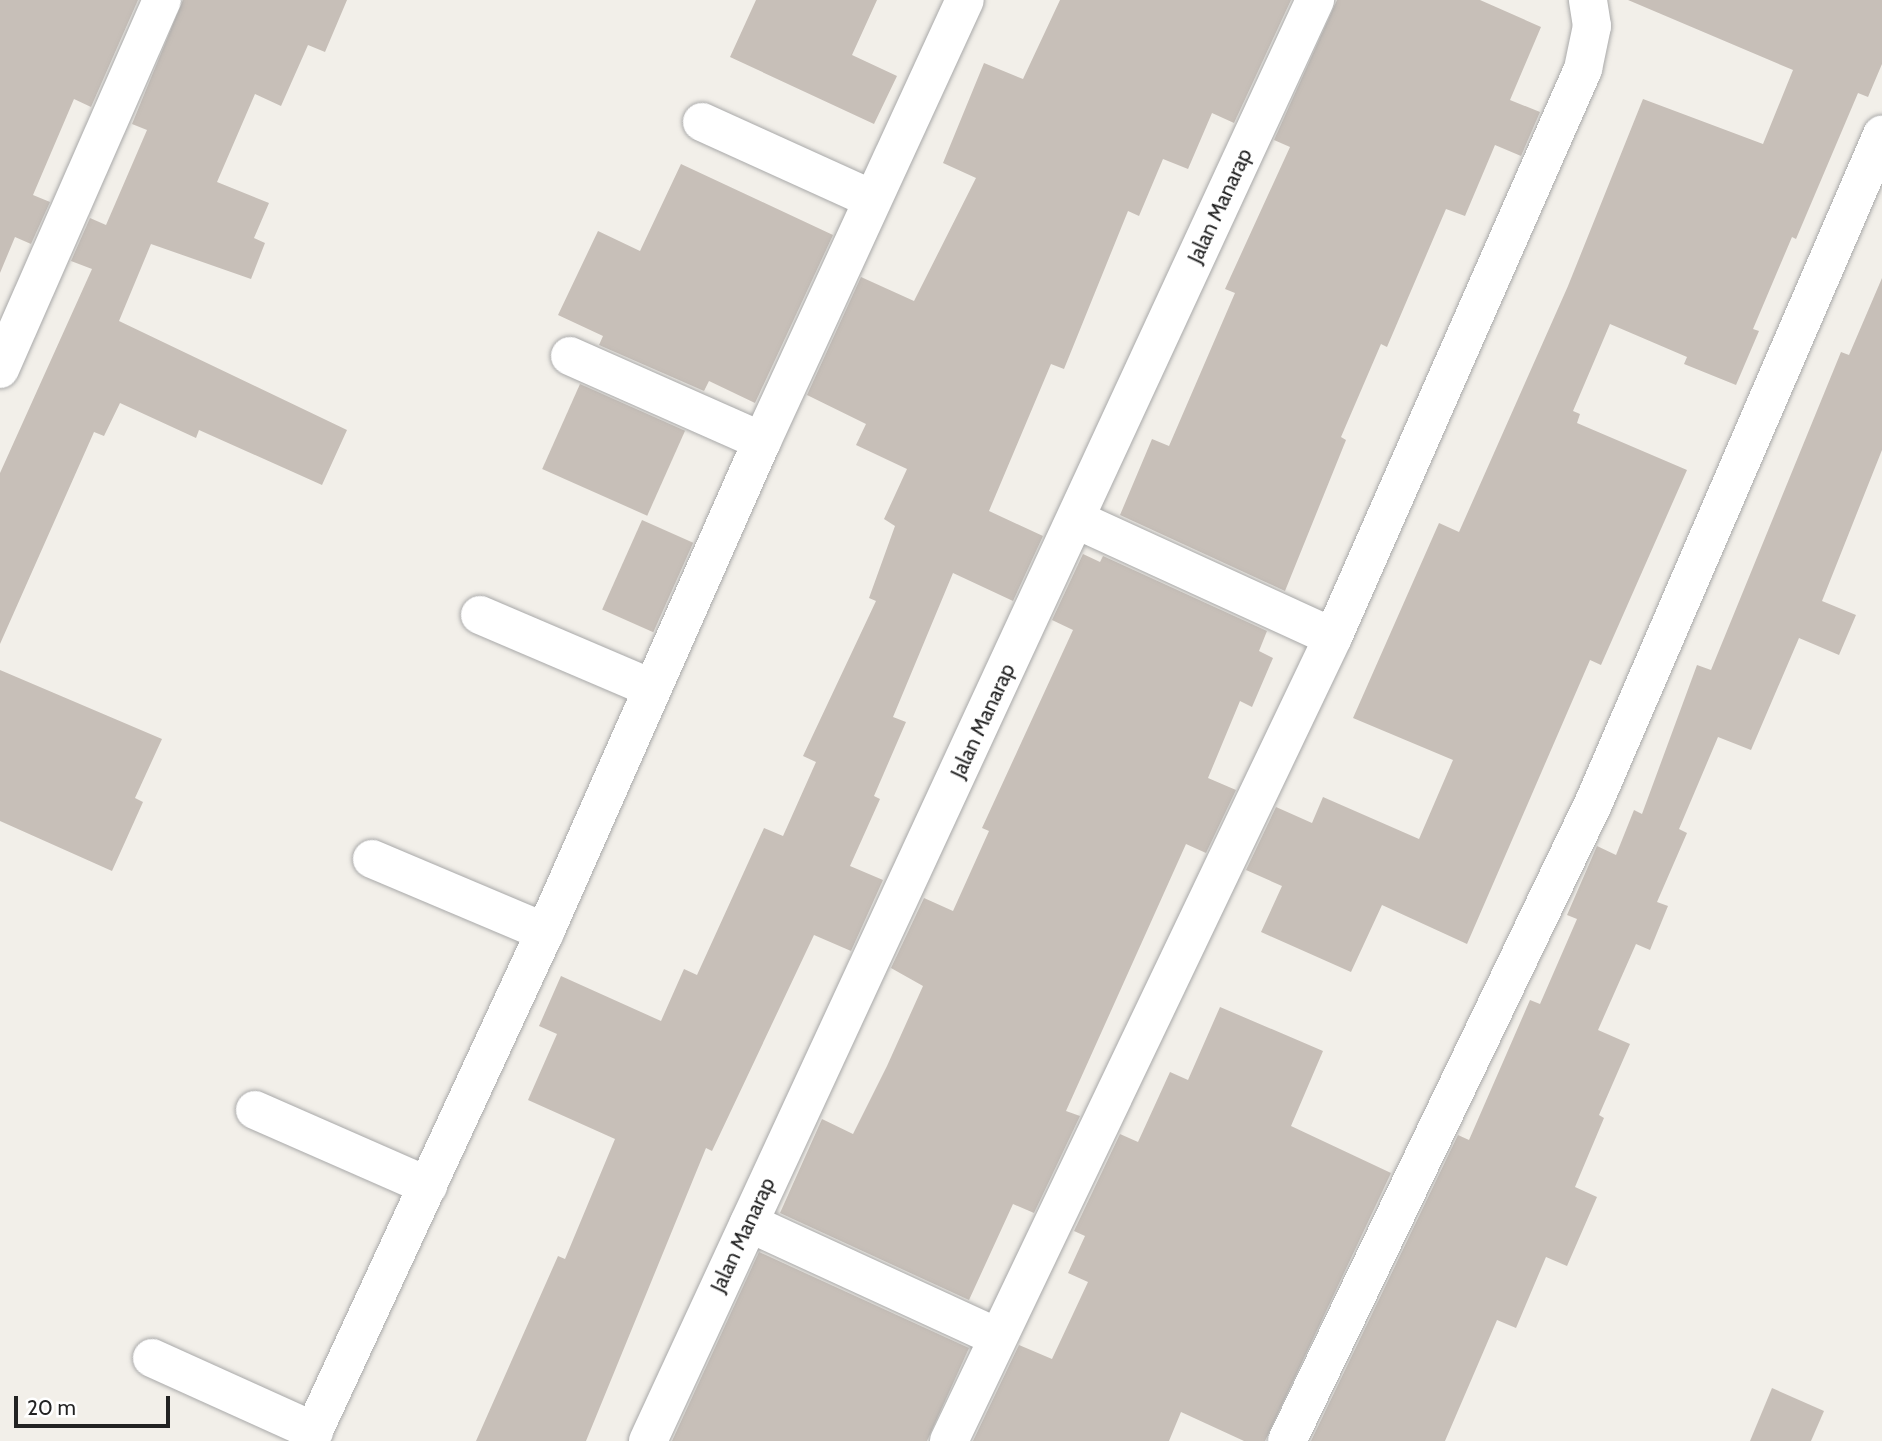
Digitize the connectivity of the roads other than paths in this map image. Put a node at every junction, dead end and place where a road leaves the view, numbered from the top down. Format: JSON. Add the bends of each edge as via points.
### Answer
{"nodes":[{"id":1,"x":162,"y":0,"type":"edge"},
{"id":2,"x":965,"y":0,"type":"edge"},
{"id":3,"x":1315,"y":0,"type":"edge"},
{"id":4,"x":1588,"y":0,"type":"edge"},
{"id":5,"x":702,"y":122,"type":"dead end"},
{"id":6,"x":1882,"y":135,"type":"edge"},
{"id":7,"x":872,"y":199,"type":"junction"},
{"id":8,"x":570,"y":356,"type":"dead end"},
{"id":9,"x":0,"y":369,"type":"edge"},
{"id":10,"x":762,"y":441,"type":"junction"},
{"id":11,"x":1077,"y":520,"type":"junction"},
{"id":12,"x":480,"y":615,"type":"dead end"},
{"id":13,"x":1333,"y":637,"type":"junction"},
{"id":14,"x":651,"y":688,"type":"junction"},
{"id":15,"x":372,"y":859,"type":"dead end"},
{"id":16,"x":545,"y":932,"type":"junction"},
{"id":17,"x":255,"y":1110,"type":"dead end"},
{"id":18,"x":428,"y":1186,"type":"junction"},
{"id":19,"x":749,"y":1223,"type":"junction"},
{"id":20,"x":997,"y":1337,"type":"junction"},
{"id":21,"x":152,"y":1358,"type":"dead end"},
{"id":22,"x":311,"y":1436,"type":"edge"},
{"id":23,"x":648,"y":1441,"type":"edge"},
{"id":24,"x":949,"y":1441,"type":"edge"},
{"id":25,"x":1287,"y":1441,"type":"edge"}],
"edges":[{"from":1,"to":9,"type":"street"},
{"from":2,"to":7,"type":"street"},
{"from":3,"to":11,"type":"street","name":"Jalan Manarap"},
{"from":4,"to":13,"type":"street","via":[[1592,26],[1583,69]]},
{"from":5,"to":7,"type":"street"},
{"from":6,"to":25,"type":"street","via":[[1594,802]]},
{"from":7,"to":10,"type":"street"},
{"from":8,"to":10,"type":"street"},
{"from":10,"to":14,"type":"street"},
{"from":11,"to":13,"type":"street"},
{"from":11,"to":19,"type":"street","name":"Jalan Manarap"},
{"from":12,"to":14,"type":"street"},
{"from":13,"to":20,"type":"street"},
{"from":14,"to":16,"type":"street"},
{"from":15,"to":16,"type":"street"},
{"from":16,"to":18,"type":"street"},
{"from":17,"to":18,"type":"street"},
{"from":18,"to":22,"type":"street"},
{"from":19,"to":20,"type":"street"},
{"from":19,"to":23,"type":"street","name":"Jalan Manarap"},
{"from":20,"to":24,"type":"street"},
{"from":21,"to":22,"type":"street"}]}
